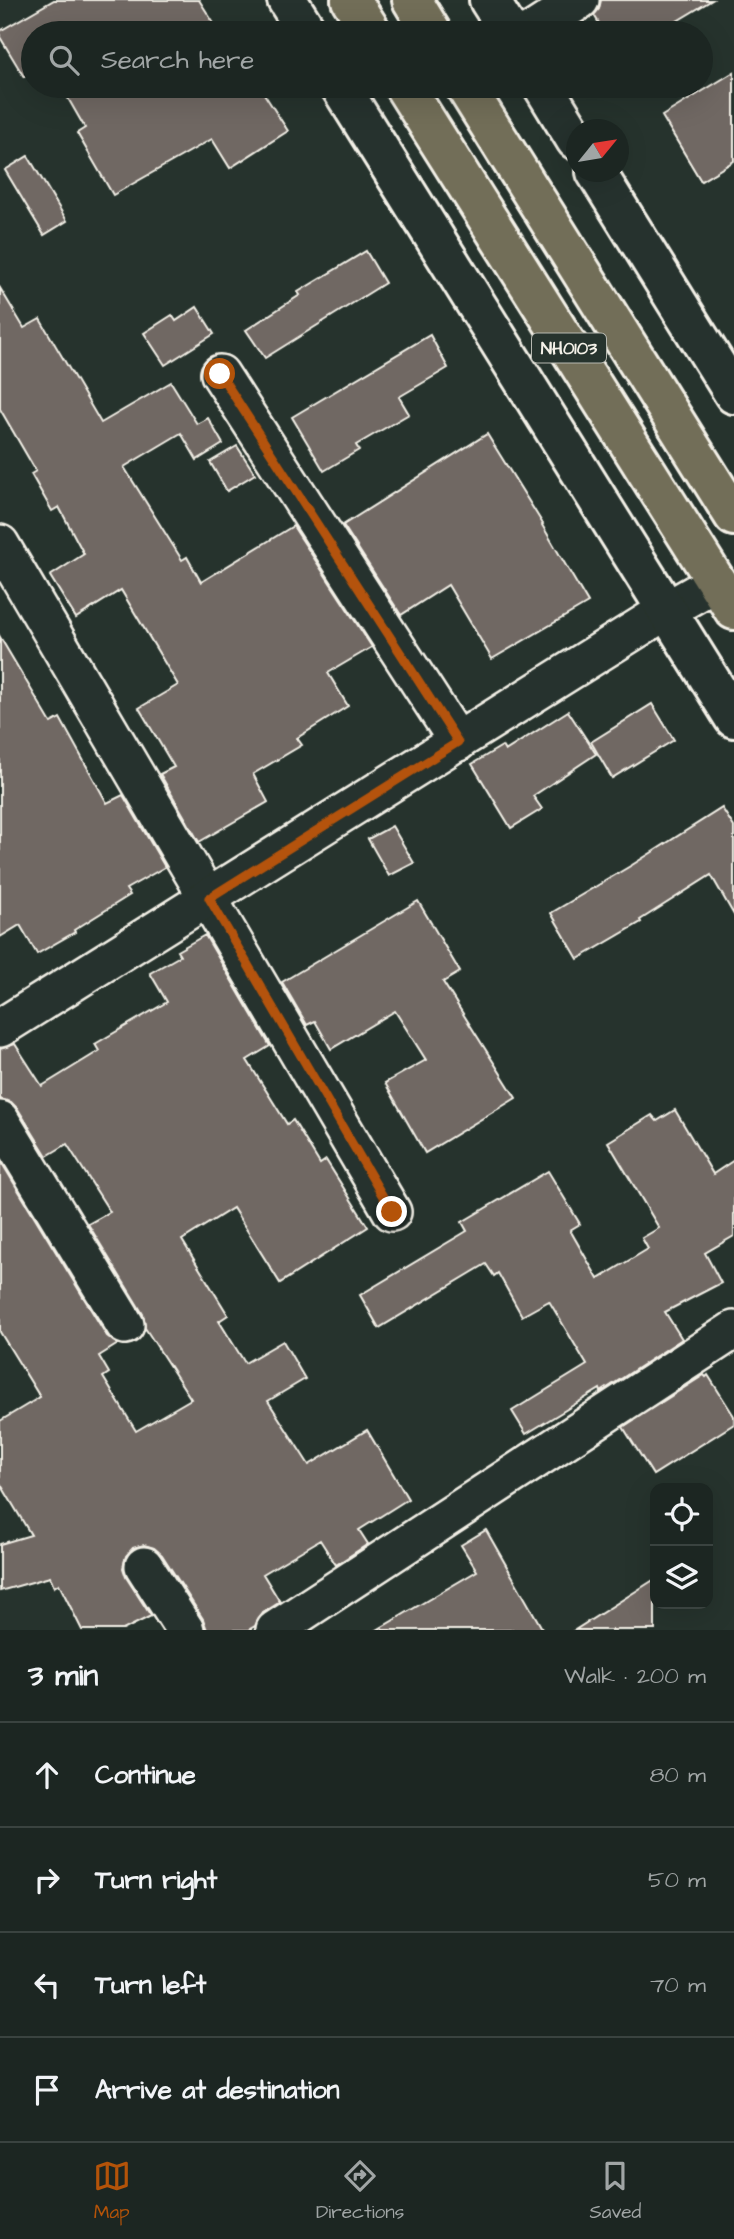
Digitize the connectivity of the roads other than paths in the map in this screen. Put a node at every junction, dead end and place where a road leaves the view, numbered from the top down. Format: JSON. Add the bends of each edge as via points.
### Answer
{"nodes":[{"id":1,"x":287,"y":0,"type":"edge"},
{"id":2,"x":351,"y":0,"type":"edge"},
{"id":3,"x":412,"y":0,"type":"edge"},
{"id":4,"x":489,"y":0,"type":"edge"},
{"id":5,"x":580,"y":0,"type":"edge"},
{"id":6,"x":300,"y":21,"type":"edge"},
{"id":7,"x":364,"y":21,"type":"edge"},
{"id":8,"x":425,"y":21,"type":"edge"},
{"id":9,"x":502,"y":21,"type":"edge"},
{"id":10,"x":548,"y":21,"type":"edge"},
{"id":11,"x":347,"y":98,"type":"edge"},
{"id":12,"x":412,"y":98,"type":"edge"},
{"id":13,"x":473,"y":98,"type":"edge"},
{"id":14,"x":550,"y":98,"type":"edge"},
{"id":15,"x":566,"y":124,"type":"edge"},
{"id":16,"x":602,"y":182,"type":"edge"},
{"id":17,"x":220,"y":374,"type":"dead end"},
{"id":18,"x":734,"y":394,"type":"edge"},
{"id":19,"x":734,"y":516,"type":"edge"},
{"id":20,"x":0,"y":544,"type":"edge"},
{"id":21,"x":725,"y":596,"type":"edge"},
{"id":22,"x":667,"y":610,"type":"junction"},
{"id":23,"x":734,"y":718,"type":"edge"},
{"id":24,"x":458,"y":742,"type":"junction"},
{"id":25,"x":209,"y":898,"type":"junction"},
{"id":26,"x":0,"y":1028,"type":"edge"},
{"id":27,"x":0,"y":1120,"type":"edge"},
{"id":28,"x":392,"y":1212,"type":"dead end"},
{"id":29,"x":125,"y":1325,"type":"dead end"},
{"id":30,"x":734,"y":1330,"type":"edge"},
{"id":31,"x":144,"y":1566,"type":"dead end"},
{"id":32,"x":186,"y":1630,"type":"edge"},
{"id":33,"x":275,"y":1630,"type":"edge"}],
"edges":[{"from":1,"to":6,"type":"street"},
{"from":2,"to":7,"type":"highway"},
{"from":3,"to":8,"type":"highway"},
{"from":4,"to":9,"type":"street"},
{"from":5,"to":10,"type":"street"},
{"from":11,"to":22,"type":"street"},
{"from":12,"to":21,"type":"highway","number":"NH0103"},
{"from":13,"to":19,"type":"highway","number":"NH0103"},
{"from":14,"to":15,"type":"street"},
{"from":16,"to":18,"type":"street"},
{"from":17,"to":24,"type":"street"},
{"from":20,"to":25,"type":"street"},
{"from":21,"to":22,"type":"street"},
{"from":22,"to":23,"type":"street"},
{"from":22,"to":24,"type":"street"},
{"from":24,"to":25,"type":"street"},
{"from":25,"to":26,"type":"street"},
{"from":25,"to":28,"type":"street"},
{"from":27,"to":29,"type":"street"},
{"from":30,"to":33,"type":"street"},
{"from":31,"to":32,"type":"street"}]}
